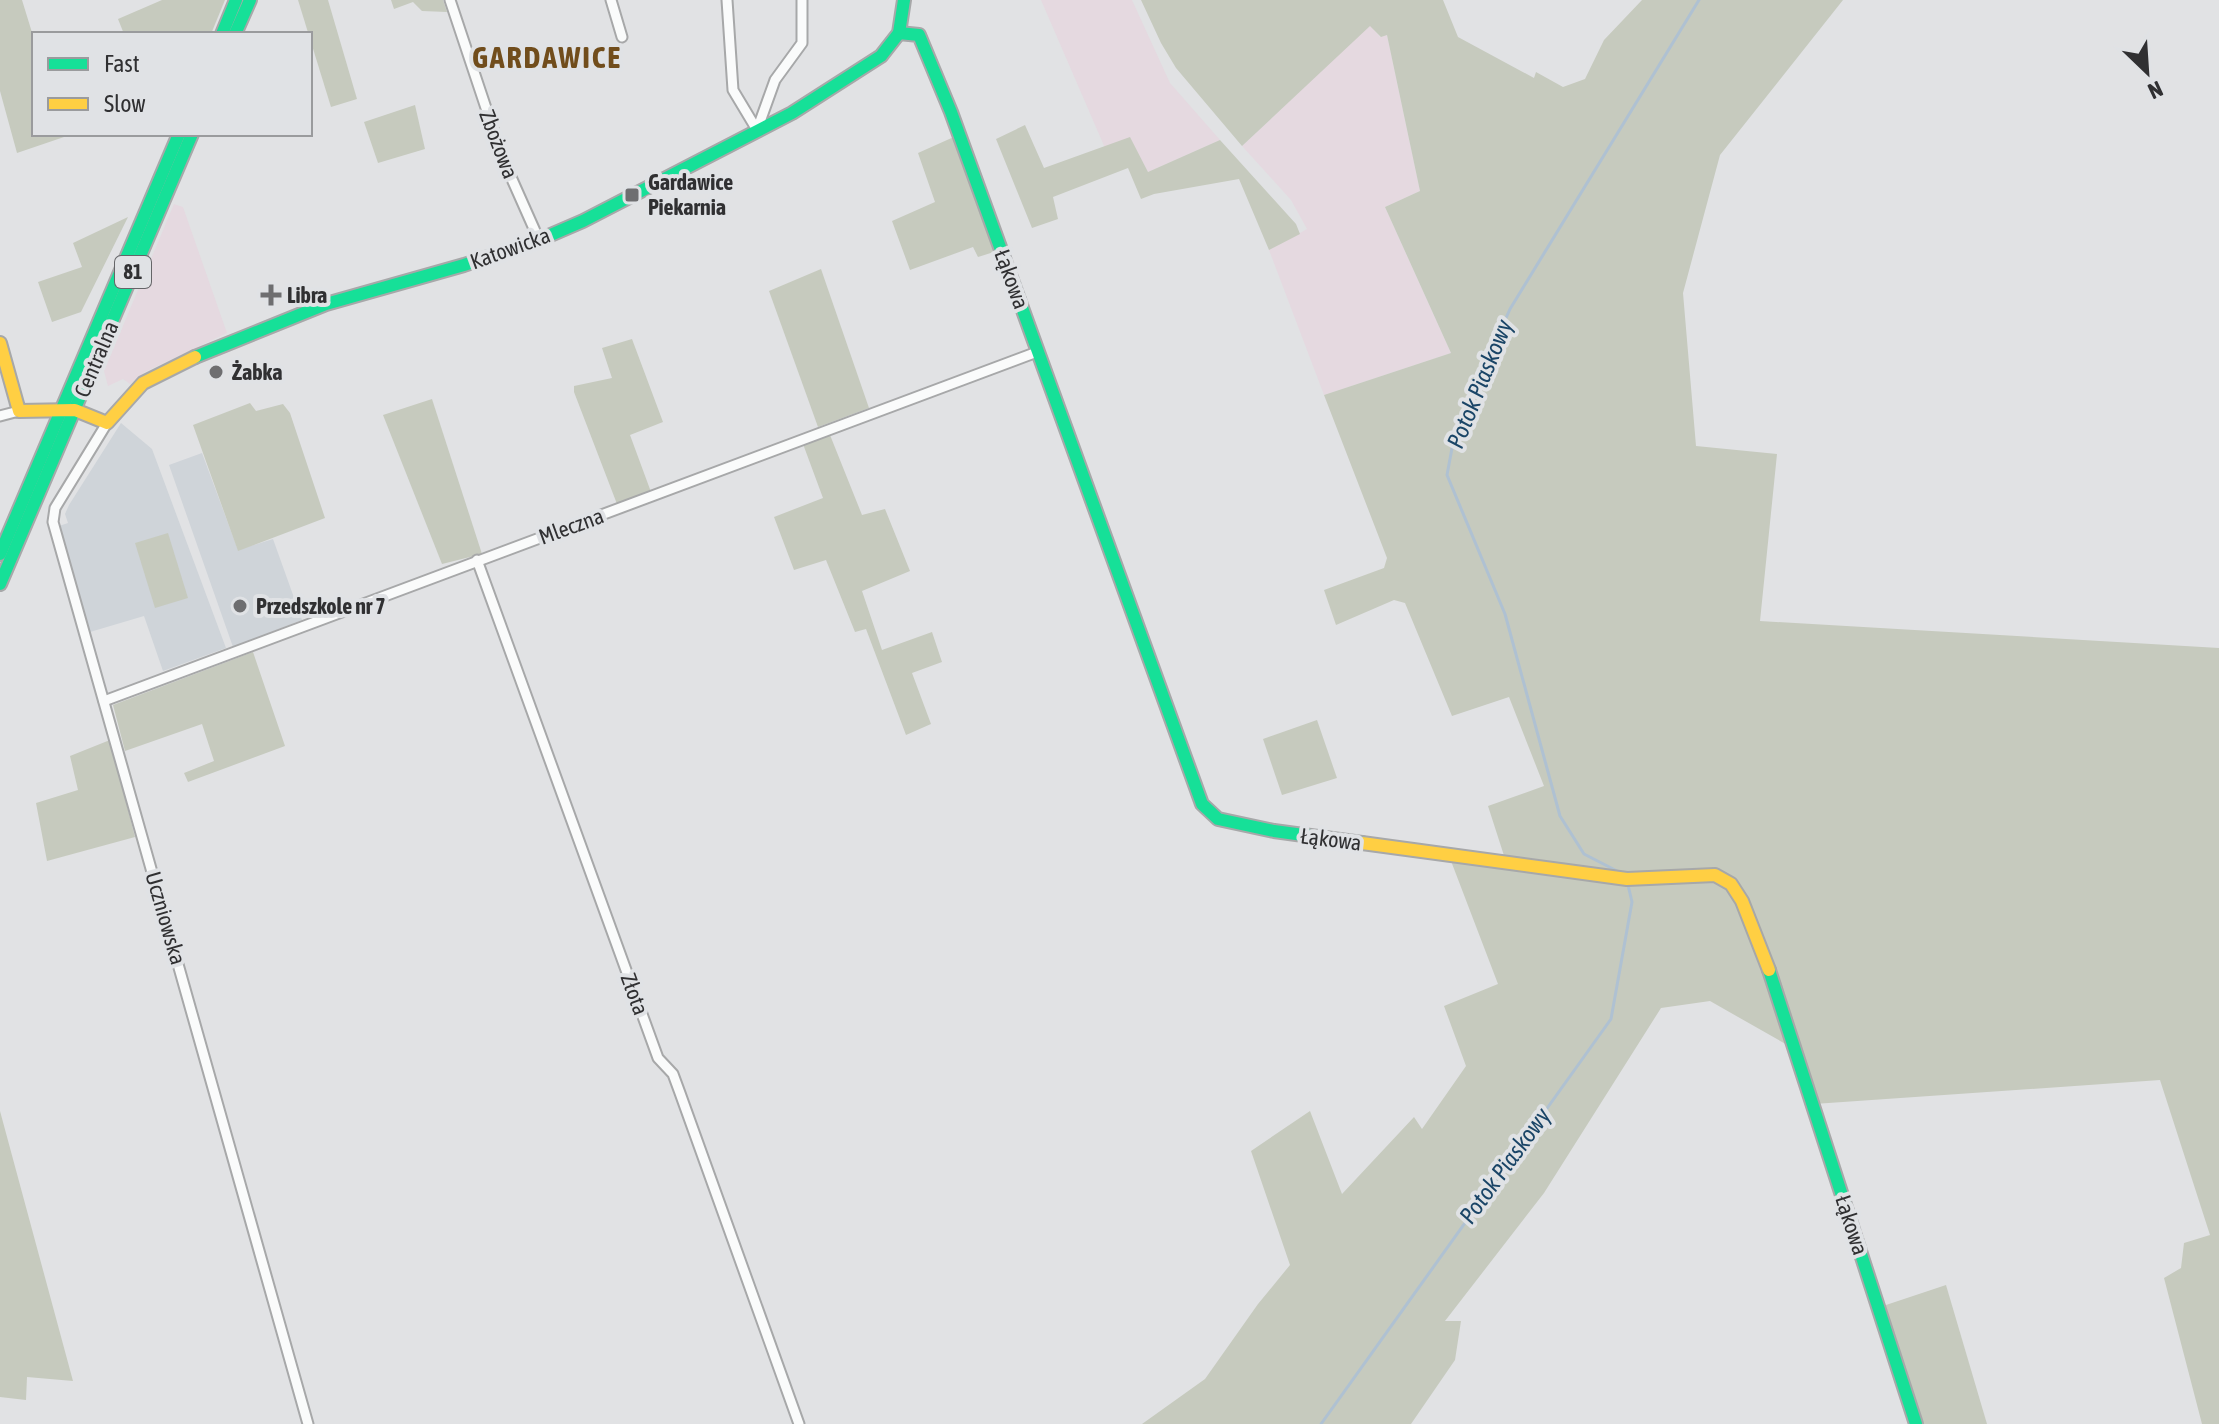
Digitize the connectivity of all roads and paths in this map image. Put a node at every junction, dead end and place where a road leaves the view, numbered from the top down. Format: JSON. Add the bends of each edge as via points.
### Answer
{"nodes":[{"id":1,"x":236,"y":0,"type":"edge"},
{"id":2,"x":250,"y":0,"type":"edge"},
{"id":3,"x":450,"y":0,"type":"edge"},
{"id":4,"x":611,"y":0,"type":"edge"},
{"id":5,"x":727,"y":0,"type":"edge"},
{"id":6,"x":802,"y":0,"type":"edge"},
{"id":7,"x":904,"y":0,"type":"edge"},
{"id":8,"x":223,"y":32,"type":"edge"},
{"id":9,"x":236,"y":32,"type":"edge"},
{"id":10,"x":899,"y":33,"type":"junction"},
{"id":11,"x":622,"y":37,"type":"dead end"},
{"id":12,"x":757,"y":130,"type":"junction"},
{"id":13,"x":178,"y":136,"type":"edge"},
{"id":14,"x":191,"y":136,"type":"edge"},
{"id":15,"x":539,"y":240,"type":"junction"},
{"id":16,"x":0,"y":343,"type":"edge"},
{"id":17,"x":1037,"y":352,"type":"junction"},
{"id":18,"x":68,"y":410,"type":"junction"},
{"id":19,"x":19,"y":411,"type":"junction"},
{"id":20,"x":0,"y":416,"type":"edge"},
{"id":21,"x":107,"y":423,"type":"junction"},
{"id":22,"x":0,"y":554,"type":"edge"},
{"id":23,"x":477,"y":560,"type":"junction"},
{"id":24,"x":0,"y":584,"type":"edge"},
{"id":25,"x":104,"y":701,"type":"junction"},
{"id":26,"x":308,"y":1424,"type":"edge"},
{"id":27,"x":799,"y":1424,"type":"edge"},
{"id":28,"x":1916,"y":1424,"type":"edge"}],
"edges":[{"from":1,"to":8,"type":"street"},
{"from":2,"to":9,"type":"street"},
{"from":3,"to":15,"type":"street","name":"Zbożowa","via":[[503,159]]},
{"from":4,"to":11,"type":"street"},
{"from":5,"to":12,"type":"street","via":[[733,90]]},
{"from":6,"to":12,"type":"street","via":[[802,43],[775,80]]},
{"from":7,"to":10,"type":"street"},
{"from":10,"to":12,"type":"street","name":"Katowicka","via":[[869,66]]},
{"from":10,"to":17,"type":"street","name":"Łąkowa","via":[[919,35],[933,66]]},
{"from":12,"to":15,"type":"street","name":"Katowicka"},
{"from":13,"to":18,"type":"street","name":"Centralna","number":"81"},
{"from":14,"to":18,"type":"street","name":"Centralna","number":"81"},
{"from":15,"to":21,"type":"street","name":"Katowicka","via":[[326,304],[219,346],[143,383]]},
{"from":16,"to":19,"type":"street"},
{"from":17,"to":23,"type":"street","name":"Mleczna"},
{"from":17,"to":28,"type":"street","name":"Łąkowa","via":[[1202,804],[1218,819],[1627,879],[1715,875],[1731,884],[1775,988]]},
{"from":18,"to":19,"type":"street"},
{"from":18,"to":21,"type":"street"},
{"from":18,"to":22,"type":"street","name":"Centralna","number":"81"},
{"from":18,"to":24,"type":"street","name":"Centralna","number":"81"},
{"from":19,"to":20,"type":"street"},
{"from":21,"to":25,"type":"street","name":"Uczniowska","via":[[53,515]]},
{"from":23,"to":25,"type":"street","name":"Mleczna"},
{"from":23,"to":27,"type":"street","name":"Złota","via":[[658,1058],[673,1074]]},
{"from":25,"to":26,"type":"street","name":"Uczniowska"}]}
